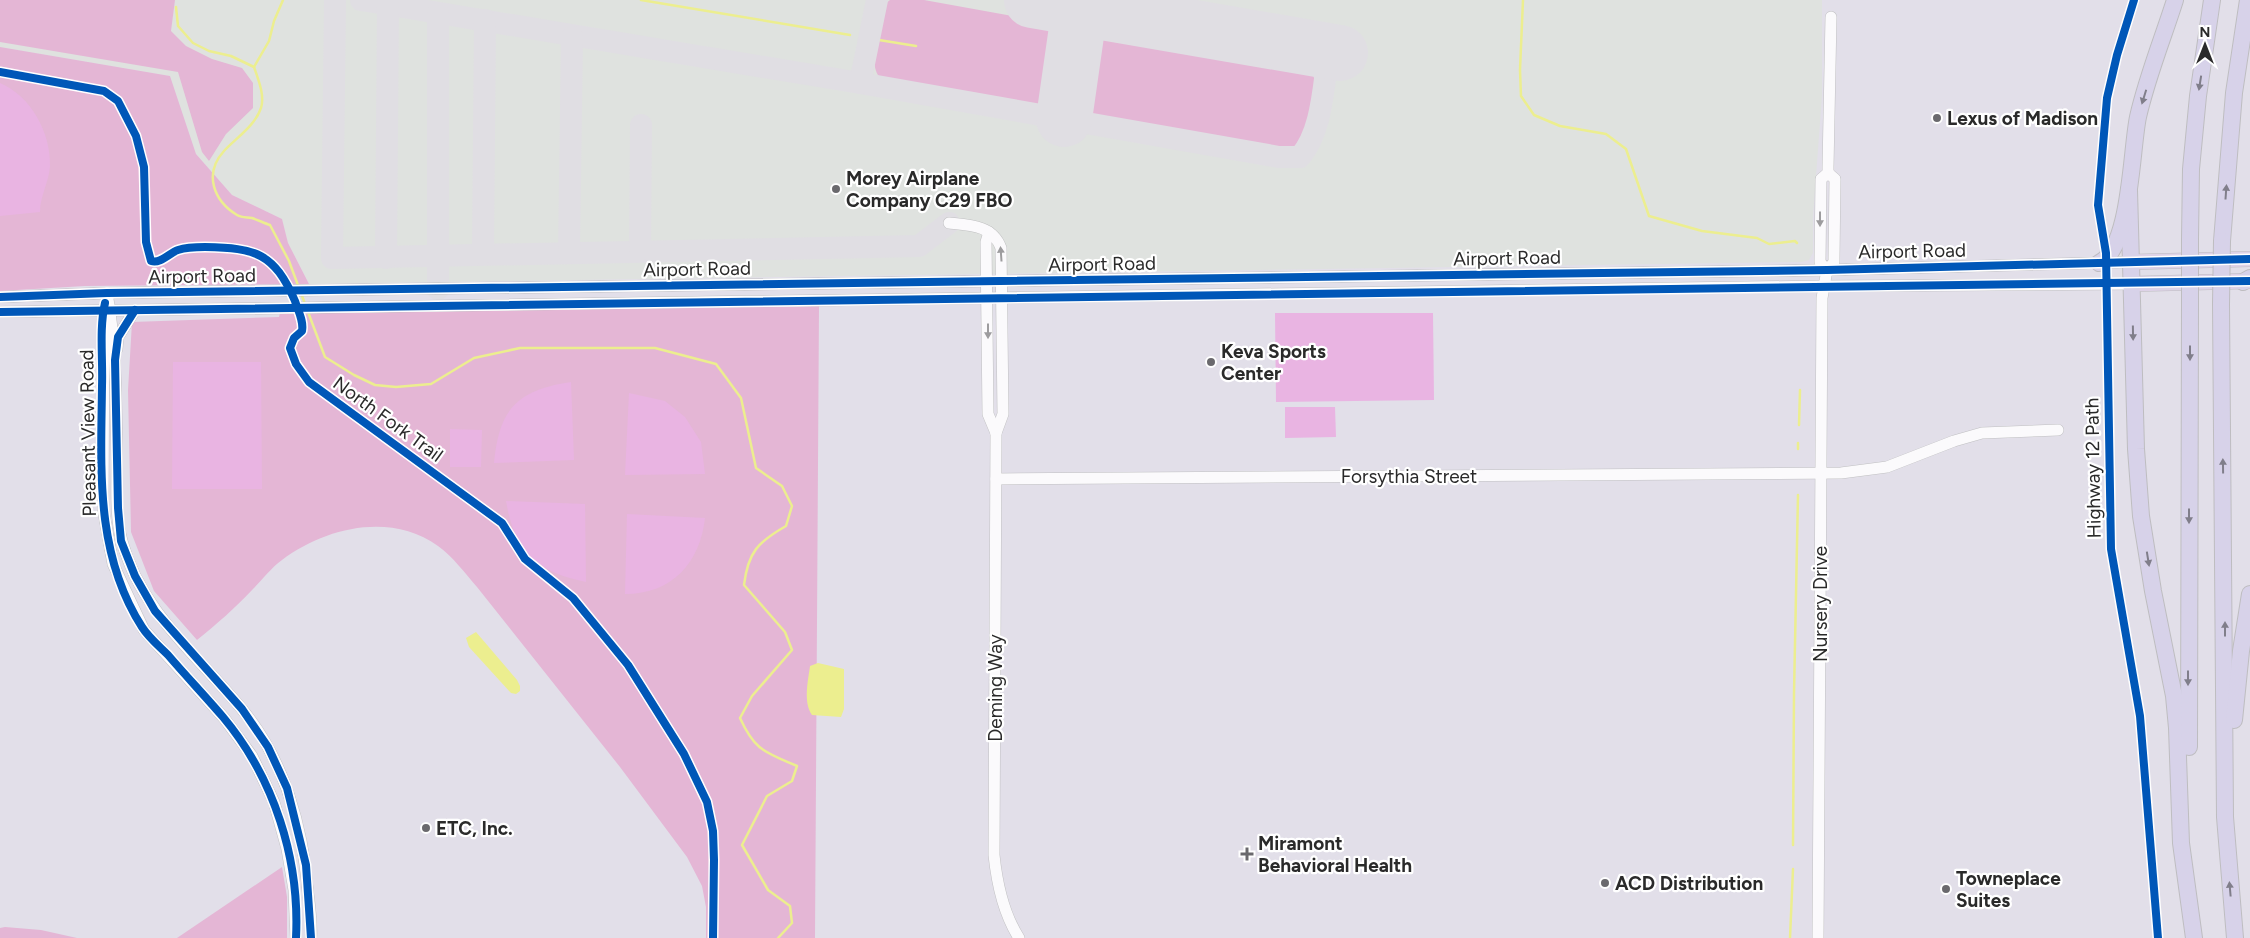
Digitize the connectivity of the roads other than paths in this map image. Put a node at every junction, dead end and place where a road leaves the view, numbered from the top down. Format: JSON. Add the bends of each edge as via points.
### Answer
{"nodes":[{"id":1,"x":2175,"y":0,"type":"edge"},
{"id":2,"x":2212,"y":0,"type":"edge"},
{"id":3,"x":2248,"y":0,"type":"edge"},
{"id":4,"x":1831,"y":17,"type":"dead end"},
{"id":5,"x":2128,"y":190,"type":"junction"},
{"id":6,"x":949,"y":223,"type":"dead end"},
{"id":7,"x":989,"y":232,"type":"junction"},
{"id":8,"x":2250,"y":259,"type":"edge"},
{"id":9,"x":2129,"y":262,"type":"junction"},
{"id":10,"x":2099,"y":263,"type":"junction"},
{"id":11,"x":1827,"y":270,"type":"junction"},
{"id":12,"x":2248,"y":280,"type":"edge"},
{"id":13,"x":988,"y":282,"type":"junction"},
{"id":14,"x":1002,"y":282,"type":"junction"},
{"id":15,"x":2131,"y":284,"type":"junction"},
{"id":16,"x":1823,"y":286,"type":"junction"},
{"id":17,"x":107,"y":293,"type":"junction"},
{"id":18,"x":0,"y":297,"type":"edge"},
{"id":19,"x":988,"y":298,"type":"junction"},
{"id":20,"x":1003,"y":298,"type":"junction"},
{"id":21,"x":107,"y":310,"type":"junction"},
{"id":22,"x":135,"y":310,"type":"junction"},
{"id":23,"x":0,"y":312,"type":"edge"},
{"id":24,"x":115,"y":360,"type":"junction"},
{"id":25,"x":2058,"y":430,"type":"dead end"},
{"id":26,"x":996,"y":433,"type":"junction"},
{"id":27,"x":1821,"y":474,"type":"junction"},
{"id":28,"x":996,"y":479,"type":"junction"},
{"id":29,"x":2250,"y":594,"type":"edge"},
{"id":30,"x":2225,"y":817,"type":"junction"},
{"id":31,"x":296,"y":938,"type":"edge"},
{"id":32,"x":311,"y":938,"type":"edge"},
{"id":33,"x":1019,"y":938,"type":"edge"},
{"id":34,"x":1818,"y":938,"type":"edge"},
{"id":35,"x":2194,"y":938,"type":"edge"},
{"id":36,"x":2198,"y":938,"type":"edge"},
{"id":37,"x":2235,"y":938,"type":"edge"}],
"edges":[{"from":1,"to":5,"type":"highway","one_way":true,"via":[[2138,117]]},
{"from":2,"to":36,"type":"highway","one_way":true,"bridge":true,"via":[[2191,169],[2189,788]]},
{"from":30,"to":3,"type":"highway","one_way":true,"bridge":true,"via":[[2222,241],[2234,92]]},
{"from":4,"to":11,"type":"street","name":"Nursery Drive","via":[[1828,173],[1834,179],[1834,262]]},
{"from":5,"to":9,"type":"highway"},
{"from":5,"to":10,"type":"highway","via":[[2119,236],[2110,256]]},
{"from":6,"to":7,"type":"street","via":[[981,227]]},
{"from":7,"to":13,"type":"street","name":"Deming Way","via":[[986,242]]},
{"from":14,"to":7,"type":"street","name":"Deming Way","one_way":true,"via":[[1001,248]]},
{"from":8,"to":9,"type":"main road","name":"Airport Road"},
{"from":9,"to":10,"type":"street","name":"Airport Road"},
{"from":9,"to":15,"type":"highway"},
{"from":10,"to":11,"type":"street","name":"Airport Road"},
{"from":11,"to":14,"type":"street","name":"Airport Road"},
{"from":11,"to":16,"type":"street","name":"Nursery Drive"},
{"from":12,"to":15,"type":"main road","name":"Airport Road"},
{"from":13,"to":14,"type":"street","name":"Airport Road"},
{"from":13,"to":17,"type":"street","name":"Airport Road"},
{"from":13,"to":19,"type":"street","name":"Deming Way"},
{"from":14,"to":20,"type":"street","name":"Deming Way"},
{"from":15,"to":16,"type":"street","name":"Airport Road"},
{"from":15,"to":35,"type":"highway","one_way":true,"via":[[2141,516],[2174,696],[2181,843]]},
{"from":16,"to":20,"type":"street","name":"Airport Road"},
{"from":16,"to":27,"type":"street","name":"Nursery Drive"},
{"from":17,"to":18,"type":"street","name":"Airport Road"},
{"from":17,"to":21,"type":"street","name":"Pleasant View Road"},
{"from":19,"to":20,"type":"street","name":"Airport Road"},
{"from":19,"to":22,"type":"street","name":"Airport Road"},
{"from":19,"to":26,"type":"street","name":"Deming Way","one_way":true,"via":[[988,414]]},
{"from":20,"to":26,"type":"street","name":"Deming Way","via":[[1003,414]]},
{"from":21,"to":22,"type":"street","name":"Airport Road"},
{"from":21,"to":23,"type":"street","name":"Airport Road"},
{"from":21,"to":24,"type":"street","name":"Pleasant View Road"},
{"from":21,"to":31,"type":"street","name":"Pleasant View Road","via":[[103,509],[113,564],[144,630],[224,718],[252,756],[274,802],[287,849],[294,890]]},
{"from":22,"to":24,"type":"street","via":[[118,337]]},
{"from":24,"to":32,"type":"street","name":"Pleasant View Road","via":[[121,541],[135,576],[155,611],[242,709],[268,748],[287,788],[306,865]]},
{"from":25,"to":27,"type":"street","name":"Forsythia Street","via":[[1982,433],[1887,467]]},
{"from":26,"to":28,"type":"street","name":"Deming Way"},
{"from":27,"to":28,"type":"street","name":"Forsythia Street"},
{"from":27,"to":34,"type":"street","name":"Nursery Drive"},
{"from":28,"to":33,"type":"street","name":"Deming Way","via":[[994,855],[1005,912]]},
{"from":29,"to":30,"type":"highway","via":[[2241,651]]},
{"from":37,"to":30,"type":"highway","one_way":true}]}
